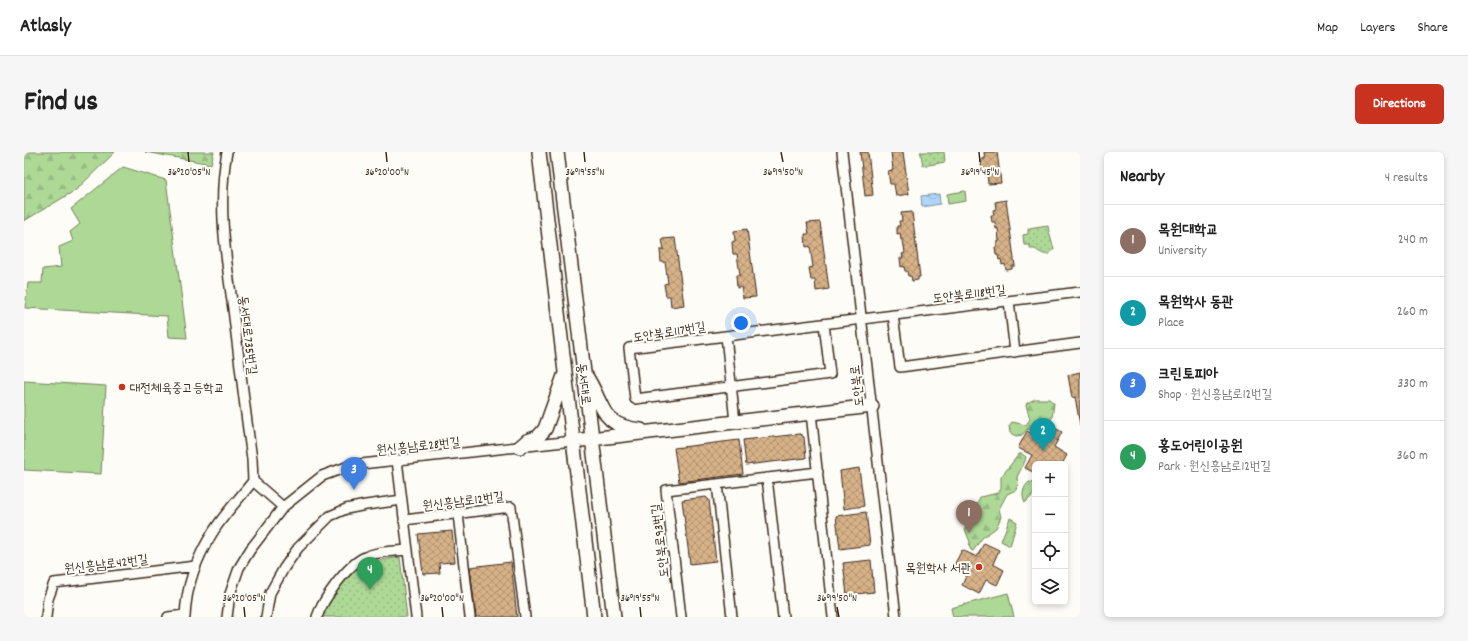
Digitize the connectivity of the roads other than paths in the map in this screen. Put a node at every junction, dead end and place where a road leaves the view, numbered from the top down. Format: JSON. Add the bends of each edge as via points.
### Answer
{"nodes":[{"id":1,"x":228,"y":152,"type":"edge"},
{"id":2,"x":539,"y":152,"type":"edge"},
{"id":3,"x":557,"y":152,"type":"edge"},
{"id":4,"x":842,"y":152,"type":"edge"},
{"id":5,"x":1080,"y":292,"type":"edge"},
{"id":6,"x":1009,"y":301,"type":"junction"},
{"id":7,"x":893,"y":315,"type":"junction"},
{"id":8,"x":861,"y":319,"type":"junction"},
{"id":9,"x":824,"y":324,"type":"junction"},
{"id":10,"x":726,"y":336,"type":"junction"},
{"id":11,"x":1080,"y":343,"type":"edge"},
{"id":12,"x":1015,"y":352,"type":"junction"},
{"id":13,"x":584,"y":372,"type":"junction"},
{"id":14,"x":565,"y":374,"type":"junction"},
{"id":15,"x":731,"y":387,"type":"junction"},
{"id":16,"x":872,"y":406,"type":"junction"},
{"id":17,"x":811,"y":413,"type":"junction"},
{"id":18,"x":735,"y":422,"type":"junction"},
{"id":19,"x":656,"y":432,"type":"junction"},
{"id":20,"x":592,"y":439,"type":"junction"},
{"id":21,"x":573,"y":441,"type":"junction"},
{"id":22,"x":520,"y":447,"type":"junction"},
{"id":23,"x":397,"y":460,"type":"junction"},
{"id":24,"x":818,"y":472,"type":"junction"},
{"id":25,"x":767,"y":478,"type":"junction"},
{"id":26,"x":253,"y":481,"type":"junction"},
{"id":27,"x":717,"y":484,"type":"junction"},
{"id":28,"x":402,"y":500,"type":"junction"},
{"id":29,"x":283,"y":507,"type":"junction"},
{"id":30,"x":458,"y":514,"type":"junction"},
{"id":31,"x":404,"y":520,"type":"junction"},
{"id":32,"x":408,"y":550,"type":"junction"},
{"id":33,"x":196,"y":566,"type":"junction"},
{"id":34,"x":185,"y":616,"type":"edge"},
{"id":35,"x":46,"y":617,"type":"edge"},
{"id":36,"x":168,"y":617,"type":"edge"},
{"id":37,"x":227,"y":617,"type":"edge"},
{"id":38,"x":266,"y":617,"type":"edge"},
{"id":39,"x":317,"y":617,"type":"edge"},
{"id":40,"x":416,"y":617,"type":"edge"},
{"id":41,"x":470,"y":617,"type":"edge"},
{"id":42,"x":525,"y":617,"type":"edge"},
{"id":43,"x":594,"y":617,"type":"edge"},
{"id":44,"x":614,"y":617,"type":"edge"},
{"id":45,"x":681,"y":617,"type":"edge"},
{"id":46,"x":732,"y":617,"type":"edge"},
{"id":47,"x":783,"y":617,"type":"edge"},
{"id":48,"x":833,"y":617,"type":"edge"},
{"id":49,"x":896,"y":617,"type":"edge"}],
"edges":[{"from":1,"to":26,"type":"street","name":"동서대로735번길","via":[[224,176],[225,247]]},
{"from":2,"to":14,"type":"street","name":"동서대로"},
{"from":3,"to":13,"type":"street","name":"동서대로"},
{"from":4,"to":8,"type":"street","name":"도안북로"},
{"from":5,"to":6,"type":"street","name":"도안북로118번길"},
{"from":6,"to":7,"type":"street","name":"도안북로118번길"},
{"from":6,"to":12,"type":"street"},
{"from":7,"to":8,"type":"street","name":"도안북로118번길"},
{"from":7,"to":12,"type":"street","via":[[900,367]]},
{"from":8,"to":9,"type":"street","name":"도안북로117번길"},
{"from":8,"to":16,"type":"street","name":"도안북로"},
{"from":9,"to":10,"type":"street","name":"도안북로117번길"},
{"from":9,"to":15,"type":"street","name":"도안북로117번길","via":[[830,374]]},
{"from":10,"to":15,"type":"street"},
{"from":10,"to":15,"type":"street","name":"도안북로117번길","via":[[629,348],[635,399]]},
{"from":11,"to":12,"type":"street"},
{"from":13,"to":19,"type":"street","via":[[609,419],[630,429]]},
{"from":13,"to":20,"type":"street","name":"동서대로"},
{"from":14,"to":21,"type":"street","name":"동서대로"},
{"from":14,"to":22,"type":"street","via":[[545,429],[538,437]]},
{"from":15,"to":18,"type":"street"},
{"from":16,"to":17,"type":"street"},
{"from":16,"to":49,"type":"street","name":"도안북로"},
{"from":17,"to":18,"type":"street"},
{"from":17,"to":24,"type":"street"},
{"from":18,"to":19,"type":"street"},
{"from":19,"to":20,"type":"street"},
{"from":20,"to":21,"type":"street"},
{"from":20,"to":44,"type":"street","name":"동서대로"},
{"from":21,"to":22,"type":"street","name":"원신흥남로28번길"},
{"from":21,"to":43,"type":"street","name":"동서대로"},
{"from":22,"to":23,"type":"street","name":"원신흥남로28번길"},
{"from":23,"to":28,"type":"street"},
{"from":23,"to":29,"type":"street","name":"원신흥남로28번길","via":[[352,465],[322,476]]},
{"from":24,"to":25,"type":"street","name":"도안북로93번길"},
{"from":24,"to":48,"type":"street"},
{"from":25,"to":27,"type":"street","name":"도안북로93번길"},
{"from":25,"to":47,"type":"street"},
{"from":26,"to":29,"type":"street"},
{"from":26,"to":33,"type":"street","via":[[213,532]]},
{"from":27,"to":45,"type":"street","name":"도안북로93번길","via":[[666,490]]},
{"from":27,"to":46,"type":"street"},
{"from":28,"to":31,"type":"street"},
{"from":28,"to":38,"type":"street","via":[[346,509],[330,516],[298,548],[284,568],[270,593]]},
{"from":29,"to":37,"type":"street","name":"원신흥남로28번길","via":[[239,568],[230,594]]},
{"from":30,"to":31,"type":"street","name":"원신흥남로12번길"},
{"from":30,"to":41,"type":"street"},
{"from":30,"to":42,"type":"street","name":"원신흥남로12번길","via":[[512,508]]},
{"from":31,"to":32,"type":"street"},
{"from":32,"to":39,"type":"street","via":[[377,553],[364,557],[352,565],[327,596]]},
{"from":32,"to":40,"type":"street"},
{"from":33,"to":34,"type":"street"},
{"from":33,"to":35,"type":"street","name":"원신흥남로42번길","via":[[54,583],[48,599]]},
{"from":34,"to":36,"type":"street"}]}
